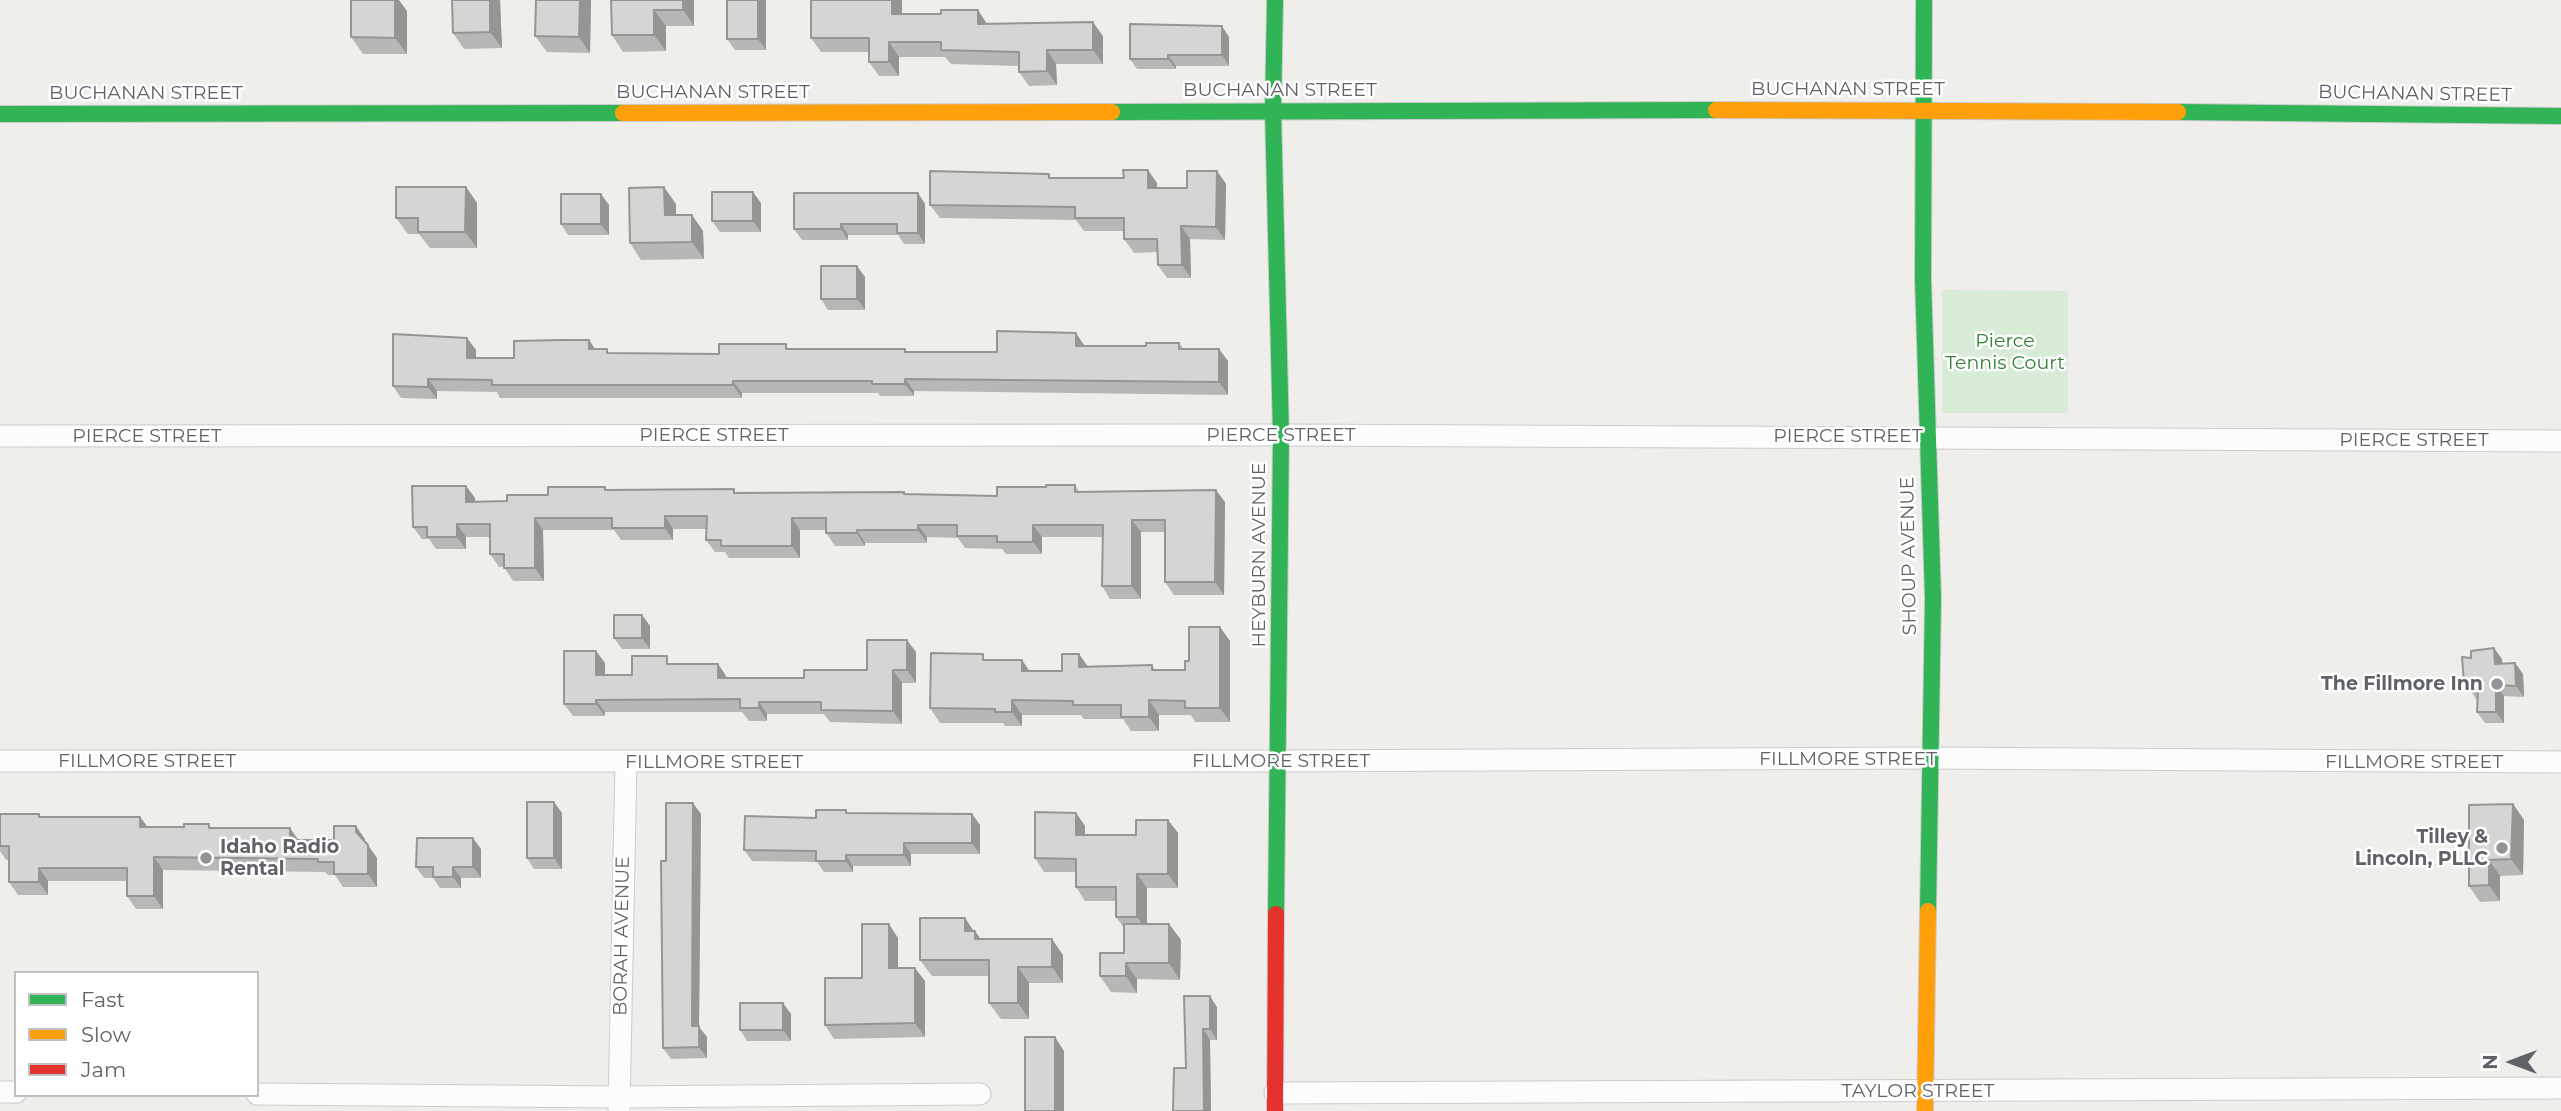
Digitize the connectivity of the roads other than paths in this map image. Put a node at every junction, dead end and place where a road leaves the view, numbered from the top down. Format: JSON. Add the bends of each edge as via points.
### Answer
{"nodes":[{"id":1,"x":1275,"y":0,"type":"edge"},
{"id":2,"x":1924,"y":0,"type":"edge"},
{"id":3,"x":1923,"y":110,"type":"junction"},
{"id":4,"x":1273,"y":111,"type":"junction"},
{"id":5,"x":0,"y":114,"type":"edge"},
{"id":6,"x":2561,"y":116,"type":"edge"},
{"id":7,"x":1280,"y":435,"type":"junction"},
{"id":8,"x":0,"y":436,"type":"edge"},
{"id":9,"x":1927,"y":437,"type":"junction"},
{"id":10,"x":2561,"y":441,"type":"edge"},
{"id":11,"x":1929,"y":758,"type":"junction"},
{"id":12,"x":0,"y":761,"type":"edge"},
{"id":13,"x":1276,"y":761,"type":"junction"},
{"id":14,"x":626,"y":762,"type":"junction"},
{"id":15,"x":2561,"y":762,"type":"edge"},
{"id":16,"x":2561,"y":1088,"type":"edge"},
{"id":17,"x":259,"y":1094,"type":"edge"},
{"id":18,"x":980,"y":1094,"type":"dead end"},
{"id":19,"x":1925,"y":1101,"type":"edge"},
{"id":20,"x":1275,"y":1102,"type":"edge"},
{"id":21,"x":619,"y":1104,"type":"edge"}],
"edges":[{"from":1,"to":4,"type":"street","name":"HEYBURN AVENUE"},
{"from":2,"to":3,"type":"street","name":"SHOUP AVENUE"},
{"from":3,"to":4,"type":"street","name":"BUCHANAN STREET"},
{"from":3,"to":6,"type":"street","name":"BUCHANAN STREET"},
{"from":3,"to":9,"type":"street","name":"SHOUP AVENUE"},
{"from":4,"to":5,"type":"street","name":"BUCHANAN STREET"},
{"from":4,"to":7,"type":"street","name":"HEYBURN AVENUE"},
{"from":7,"to":8,"type":"street","name":"PIERCE STREET"},
{"from":7,"to":9,"type":"street","name":"PIERCE STREET"},
{"from":7,"to":13,"type":"street","name":"HEYBURN AVENUE"},
{"from":9,"to":10,"type":"street","name":"PIERCE STREET"},
{"from":9,"to":11,"type":"street","name":"SHOUP AVENUE","via":[[1933,598]]},
{"from":11,"to":13,"type":"street","name":"FILLMORE STREET"},
{"from":11,"to":15,"type":"street","name":"FILLMORE STREET"},
{"from":11,"to":19,"type":"street","name":"SHOUP AVENUE"},
{"from":12,"to":14,"type":"street","name":"FILLMORE STREET"},
{"from":13,"to":14,"type":"street","name":"FILLMORE STREET"},
{"from":13,"to":20,"type":"street","name":"HEYBURN AVENUE"},
{"from":14,"to":21,"type":"street","name":"BORAH AVENUE"},
{"from":16,"to":19,"type":"street","name":"TAYLOR STREET"},
{"from":17,"to":21,"type":"street"},
{"from":18,"to":21,"type":"street"},
{"from":19,"to":20,"type":"street","name":"TAYLOR STREET"}]}
